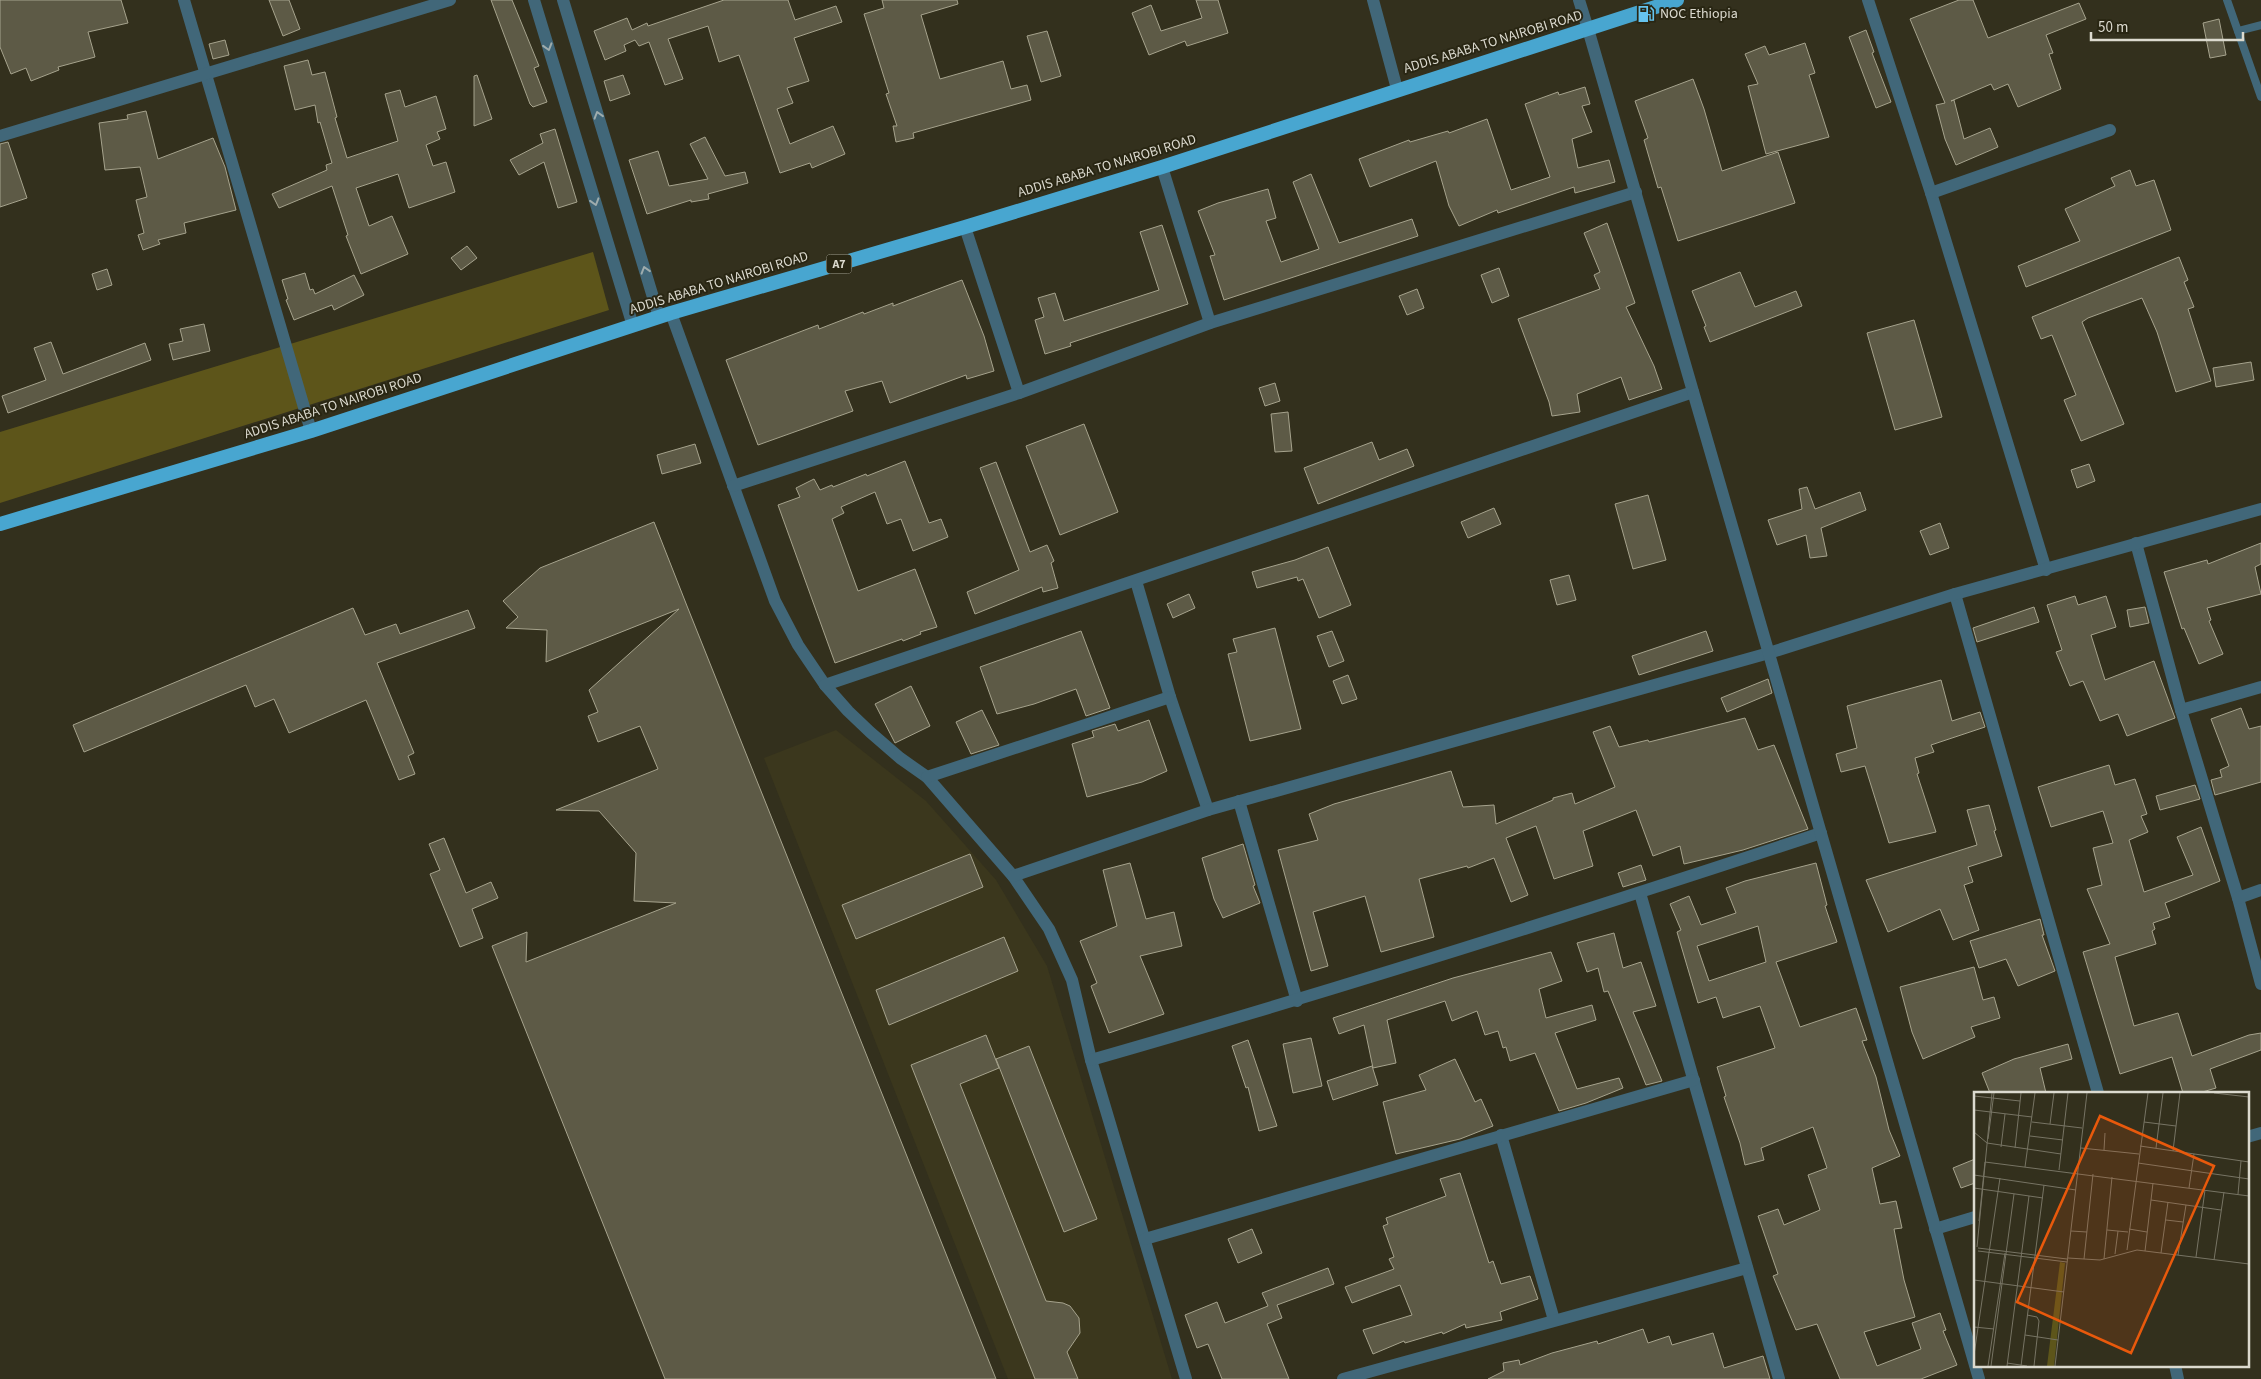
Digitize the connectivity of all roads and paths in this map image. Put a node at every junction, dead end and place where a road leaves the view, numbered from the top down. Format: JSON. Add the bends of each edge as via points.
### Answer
{"nodes":[{"id":1,"x":184,"y":0,"type":"edge"},
{"id":2,"x":450,"y":0,"type":"edge"},
{"id":3,"x":534,"y":0,"type":"edge"},
{"id":4,"x":563,"y":0,"type":"edge"},
{"id":5,"x":1373,"y":0,"type":"edge"},
{"id":6,"x":1579,"y":0,"type":"edge"},
{"id":7,"x":1677,"y":0,"type":"edge"},
{"id":8,"x":1868,"y":0,"type":"edge"},
{"id":9,"x":2227,"y":0,"type":"edge"},
{"id":10,"x":2261,"y":25,"type":"edge"},
{"id":11,"x":1588,"y":29,"type":"junction"},
{"id":12,"x":2238,"y":32,"type":"junction"},
{"id":13,"x":206,"y":75,"type":"junction"},
{"id":14,"x":1396,"y":89,"type":"junction"},
{"id":15,"x":2261,"y":97,"type":"edge"},
{"id":16,"x":2110,"y":130,"type":"dead end"},
{"id":17,"x":0,"y":136,"type":"edge"},
{"id":18,"x":1162,"y":166,"type":"junction"},
{"id":19,"x":1636,"y":192,"type":"junction"},
{"id":20,"x":1931,"y":193,"type":"junction"},
{"id":21,"x":965,"y":227,"type":"junction"},
{"id":22,"x":665,"y":315,"type":"junction"},
{"id":23,"x":1210,"y":323,"type":"junction"},
{"id":24,"x":632,"y":326,"type":"junction"},
{"id":25,"x":1693,"y":392,"type":"junction"},
{"id":26,"x":1019,"y":393,"type":"junction"},
{"id":27,"x":311,"y":431,"type":"junction"},
{"id":28,"x":733,"y":486,"type":"junction"},
{"id":29,"x":2261,"y":509,"type":"edge"},
{"id":30,"x":0,"y":524,"type":"edge"},
{"id":31,"x":2136,"y":543,"type":"junction"},
{"id":32,"x":2046,"y":570,"type":"junction"},
{"id":33,"x":1136,"y":581,"type":"junction"},
{"id":34,"x":1955,"y":594,"type":"junction"},
{"id":35,"x":1769,"y":653,"type":"junction"},
{"id":36,"x":825,"y":685,"type":"junction"},
{"id":37,"x":2261,"y":687,"type":"edge"},
{"id":38,"x":1170,"y":697,"type":"junction"},
{"id":39,"x":2182,"y":710,"type":"junction"},
{"id":40,"x":927,"y":777,"type":"junction"},
{"id":41,"x":1239,"y":801,"type":"junction"},
{"id":42,"x":1208,"y":810,"type":"junction"},
{"id":43,"x":1821,"y":833,"type":"junction"},
{"id":44,"x":1013,"y":876,"type":"junction"},
{"id":45,"x":2261,"y":890,"type":"edge"},
{"id":46,"x":1640,"y":893,"type":"junction"},
{"id":47,"x":2238,"y":898,"type":"junction"},
{"id":48,"x":2261,"y":984,"type":"edge"},
{"id":49,"x":1297,"y":1001,"type":"junction"},
{"id":50,"x":1091,"y":1060,"type":"junction"},
{"id":51,"x":1694,"y":1080,"type":"junction"},
{"id":52,"x":2098,"y":1092,"type":"edge"},
{"id":53,"x":2261,"y":1133,"type":"edge"},
{"id":54,"x":1501,"y":1135,"type":"junction"},
{"id":55,"x":2248,"y":1137,"type":"edge"},
{"id":56,"x":1974,"y":1217,"type":"edge"},
{"id":57,"x":1935,"y":1229,"type":"junction"},
{"id":58,"x":1145,"y":1238,"type":"junction"},
{"id":59,"x":1747,"y":1268,"type":"junction"},
{"id":60,"x":1554,"y":1320,"type":"junction"},
{"id":61,"x":1974,"y":1365,"type":"edge"},
{"id":62,"x":1974,"y":1366,"type":"edge"},
{"id":63,"x":2174,"y":1366,"type":"edge"},
{"id":64,"x":1186,"y":1379,"type":"edge"},
{"id":65,"x":1343,"y":1379,"type":"edge"},
{"id":66,"x":1779,"y":1379,"type":"edge"},
{"id":67,"x":1978,"y":1379,"type":"edge"},
{"id":68,"x":2178,"y":1379,"type":"edge"}],
"edges":[{"from":1,"to":13,"type":"street"},
{"from":2,"to":13,"type":"street"},
{"from":3,"to":24,"type":"street","one_way":true},
{"from":22,"to":4,"type":"street","one_way":true},
{"from":5,"to":14,"type":"street"},
{"from":6,"to":11,"type":"street"},
{"from":7,"to":11,"type":"highway","name":"ADDIS ABABA TO NAIROBI ROAD","number":"A7"},
{"from":8,"to":20,"type":"street"},
{"from":9,"to":12,"type":"lane"},
{"from":10,"to":12,"type":"lane"},
{"from":11,"to":14,"type":"highway","name":"ADDIS ABABA TO NAIROBI ROAD","number":"A7"},
{"from":11,"to":19,"type":"street"},
{"from":12,"to":15,"type":"lane"},
{"from":13,"to":17,"type":"street"},
{"from":13,"to":27,"type":"street"},
{"from":14,"to":18,"type":"highway","name":"ADDIS ABABA TO NAIROBI ROAD","number":"A7"},
{"from":16,"to":20,"type":"street"},
{"from":18,"to":21,"type":"highway","name":"ADDIS ABABA TO NAIROBI ROAD","number":"A7"},
{"from":18,"to":23,"type":"street"},
{"from":19,"to":23,"type":"street"},
{"from":19,"to":25,"type":"street"},
{"from":20,"to":32,"type":"street"},
{"from":21,"to":22,"type":"highway","name":"ADDIS ABABA TO NAIROBI ROAD","number":"A7"},
{"from":21,"to":26,"type":"street"},
{"from":22,"to":24,"type":"highway","name":"ADDIS ABABA TO NAIROBI ROAD","number":"A7"},
{"from":22,"to":28,"type":"street"},
{"from":23,"to":26,"type":"street"},
{"from":24,"to":27,"type":"highway","name":"ADDIS ABABA TO NAIROBI ROAD","number":"A7"},
{"from":25,"to":33,"type":"street"},
{"from":25,"to":35,"type":"street"},
{"from":26,"to":28,"type":"street"},
{"from":27,"to":30,"type":"highway","name":"ADDIS ABABA TO NAIROBI ROAD","number":"A7"},
{"from":28,"to":36,"type":"street","via":[[774,601]]},
{"from":29,"to":31,"type":"street"},
{"from":31,"to":32,"type":"street"},
{"from":31,"to":39,"type":"street"},
{"from":32,"to":34,"type":"street"},
{"from":33,"to":36,"type":"street"},
{"from":33,"to":38,"type":"street"},
{"from":34,"to":35,"type":"street"},
{"from":34,"to":52,"type":"street"},
{"from":35,"to":41,"type":"street"},
{"from":35,"to":43,"type":"street"},
{"from":36,"to":40,"type":"street","via":[[870,732]]},
{"from":37,"to":39,"type":"street"},
{"from":38,"to":40,"type":"street"},
{"from":38,"to":42,"type":"street"},
{"from":39,"to":47,"type":"street"},
{"from":40,"to":44,"type":"street"},
{"from":41,"to":42,"type":"street"},
{"from":41,"to":49,"type":"street"},
{"from":42,"to":44,"type":"street"},
{"from":43,"to":46,"type":"street"},
{"from":43,"to":57,"type":"street"},
{"from":44,"to":50,"type":"street","via":[[1049,929],[1072,980]]},
{"from":45,"to":47,"type":"street"},
{"from":46,"to":49,"type":"street"},
{"from":46,"to":51,"type":"street"},
{"from":47,"to":48,"type":"street"},
{"from":49,"to":50,"type":"street"},
{"from":50,"to":58,"type":"street"},
{"from":51,"to":54,"type":"street"},
{"from":51,"to":59,"type":"street"},
{"from":53,"to":55,"type":"street"},
{"from":54,"to":58,"type":"street"},
{"from":54,"to":60,"type":"street"},
{"from":56,"to":57,"type":"street"},
{"from":57,"to":61,"type":"street"},
{"from":58,"to":64,"type":"street"},
{"from":59,"to":60,"type":"street"},
{"from":59,"to":66,"type":"street"},
{"from":60,"to":65,"type":"street"},
{"from":62,"to":67,"type":"street"},
{"from":63,"to":68,"type":"street"}]}
